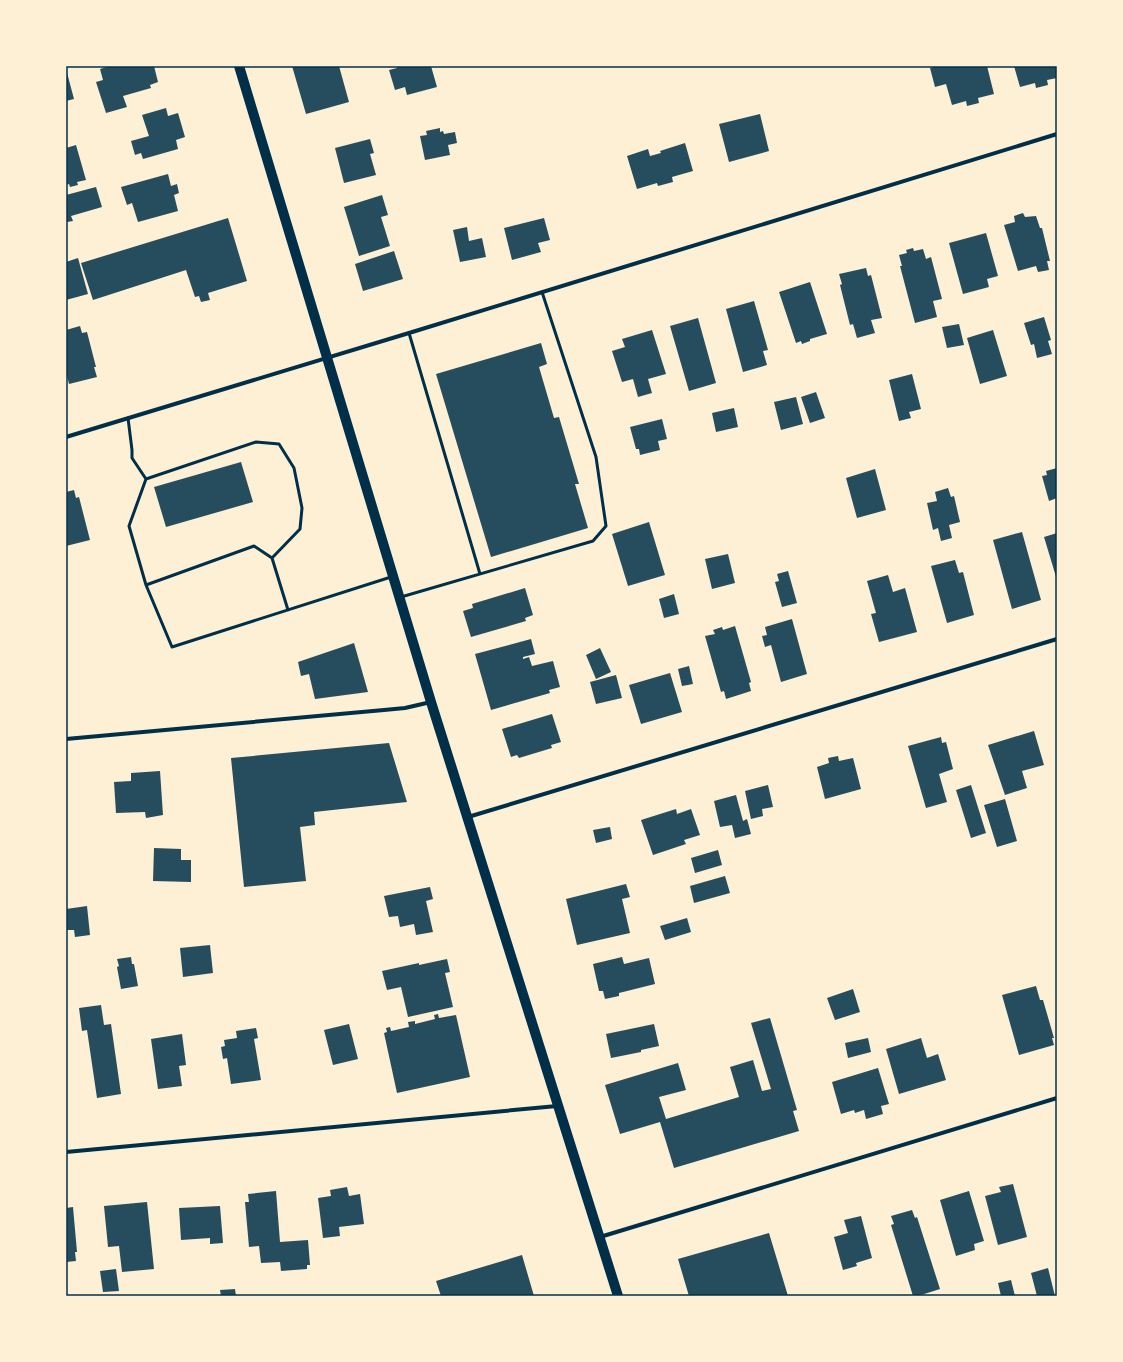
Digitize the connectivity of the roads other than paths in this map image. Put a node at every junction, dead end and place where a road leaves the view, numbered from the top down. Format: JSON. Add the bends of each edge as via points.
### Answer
{"nodes":[{"id":1,"x":239,"y":66,"type":"edge"},
{"id":2,"x":1057,"y":134,"type":"edge"},
{"id":3,"x":542,"y":292,"type":"junction"},
{"id":4,"x":409,"y":333,"type":"junction"},
{"id":5,"x":327,"y":357,"type":"junction"},
{"id":6,"x":128,"y":418,"type":"junction"},
{"id":7,"x":66,"y":437,"type":"edge"},
{"id":8,"x":146,"y":479,"type":"junction"},
{"id":9,"x":272,"y":558,"type":"junction"},
{"id":10,"x":480,"y":574,"type":"junction"},
{"id":11,"x":393,"y":577,"type":"junction"},
{"id":12,"x":146,"y":585,"type":"junction"},
{"id":13,"x":399,"y":598,"type":"junction"},
{"id":14,"x":288,"y":610,"type":"junction"},
{"id":15,"x":1057,"y":639,"type":"edge"},
{"id":16,"x":431,"y":702,"type":"junction"},
{"id":17,"x":66,"y":739,"type":"edge"},
{"id":18,"x":467,"y":817,"type":"junction"},
{"id":19,"x":1057,"y":1098,"type":"edge"},
{"id":20,"x":558,"y":1106,"type":"junction"},
{"id":21,"x":66,"y":1152,"type":"edge"},
{"id":22,"x":599,"y":1237,"type":"junction"},
{"id":23,"x":618,"y":1296,"type":"edge"}],
"edges":[{"from":1,"to":5,"type":"main road"},
{"from":2,"to":3,"type":"street"},
{"from":3,"to":4,"type":"street"},
{"from":3,"to":10,"type":"lane","via":[[596,457],[606,526],[593,541]]},
{"from":4,"to":5,"type":"street"},
{"from":4,"to":10,"type":"lane"},
{"from":5,"to":6,"type":"street"},
{"from":5,"to":11,"type":"main road"},
{"from":6,"to":7,"type":"street"},
{"from":6,"to":8,"type":"lane","via":[[132,458]]},
{"from":8,"to":9,"type":"lane","via":[[256,442],[279,444],[294,468],[302,508],[300,529]]},
{"from":8,"to":12,"type":"lane","via":[[129,526]]},
{"from":9,"to":12,"type":"lane","via":[[254,546]]},
{"from":9,"to":14,"type":"lane"},
{"from":10,"to":13,"type":"lane"},
{"from":11,"to":13,"type":"main road"},
{"from":11,"to":14,"type":"lane"},
{"from":12,"to":14,"type":"lane","via":[[172,647]]},
{"from":13,"to":16,"type":"main road"},
{"from":15,"to":18,"type":"street"},
{"from":16,"to":17,"type":"street","via":[[405,708]]},
{"from":16,"to":18,"type":"main road"},
{"from":18,"to":20,"type":"main road"},
{"from":19,"to":22,"type":"street"},
{"from":20,"to":21,"type":"street"},
{"from":20,"to":22,"type":"main road"},
{"from":22,"to":23,"type":"main road"}]}
